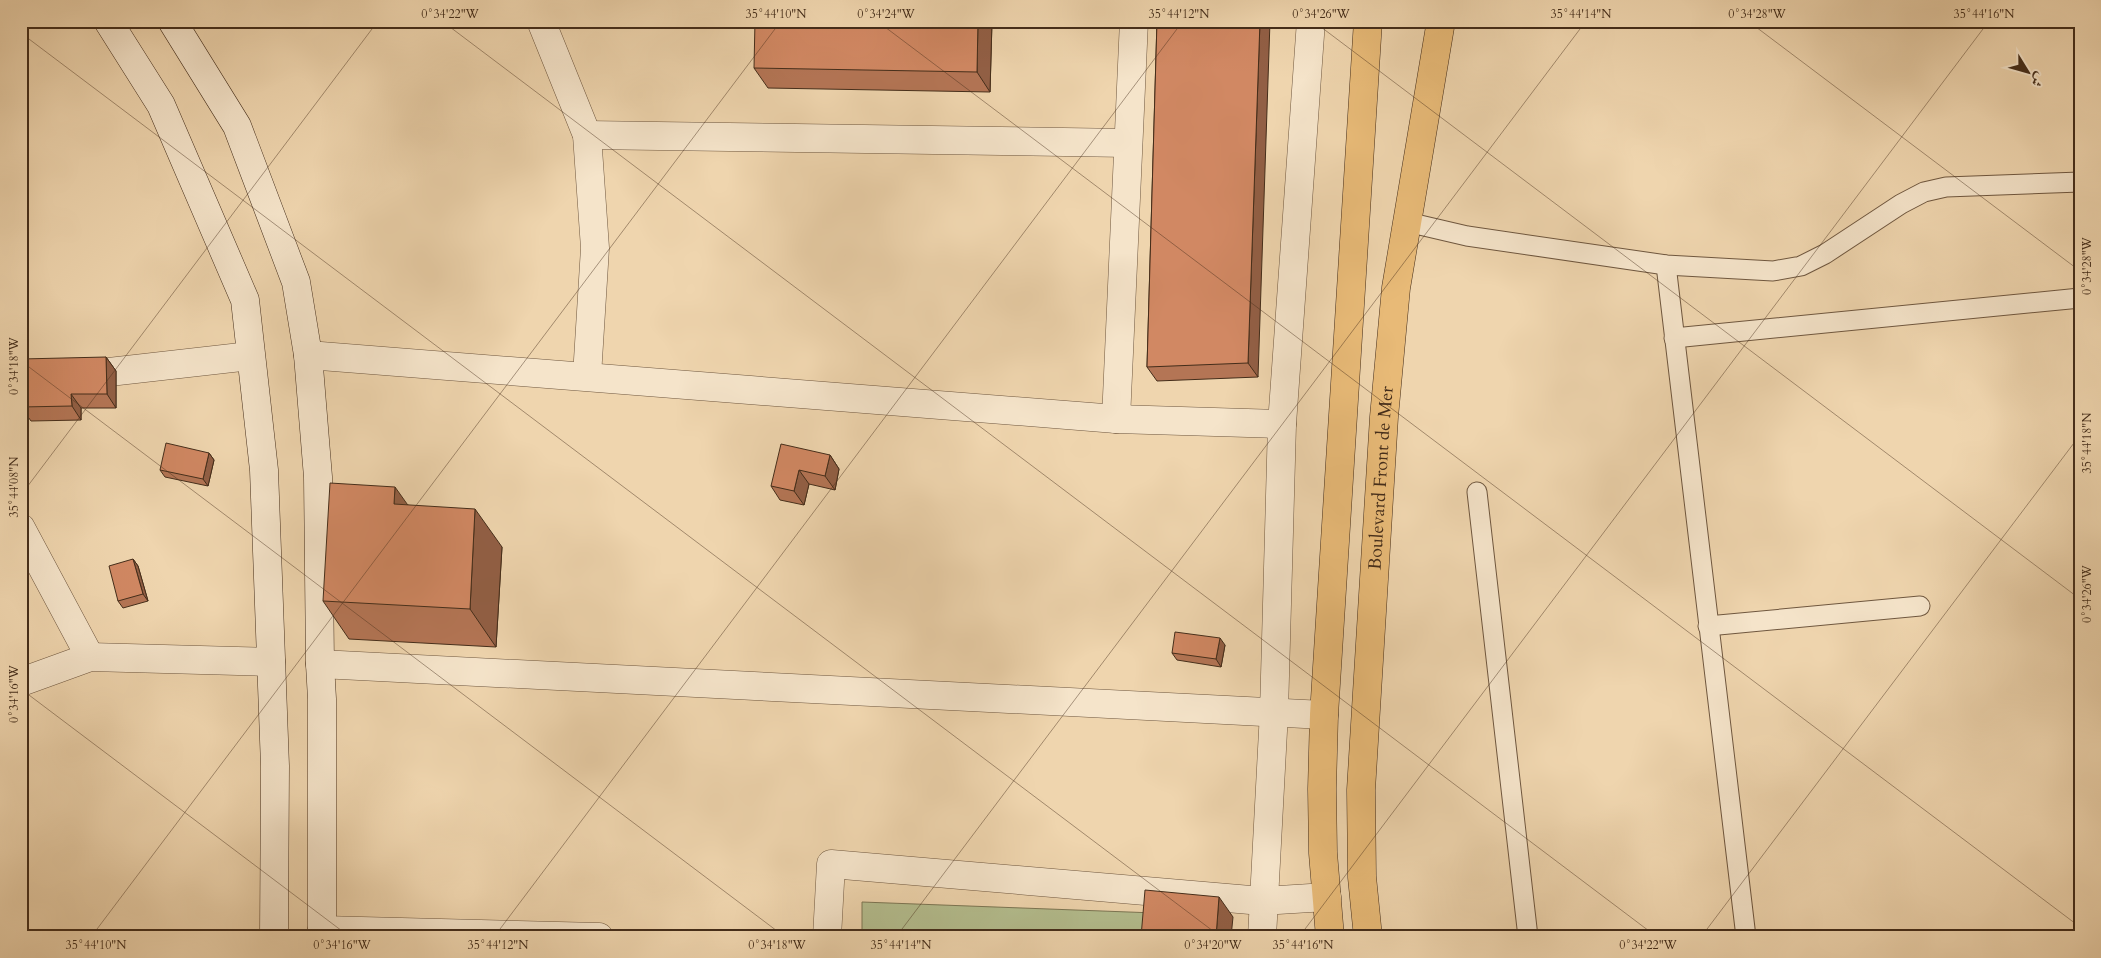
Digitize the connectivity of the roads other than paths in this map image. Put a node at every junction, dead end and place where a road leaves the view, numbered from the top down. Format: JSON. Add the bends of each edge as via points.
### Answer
{"nodes":[{"id":1,"x":108,"y":21,"type":"edge"},
{"id":2,"x":172,"y":21,"type":"edge"},
{"id":3,"x":541,"y":21,"type":"edge"},
{"id":4,"x":1134,"y":21,"type":"edge"},
{"id":5,"x":1311,"y":21,"type":"edge"},
{"id":6,"x":1368,"y":21,"type":"edge"},
{"id":7,"x":1441,"y":21,"type":"edge"},
{"id":8,"x":587,"y":134,"type":"junction"},
{"id":9,"x":1128,"y":143,"type":"junction"},
{"id":10,"x":2080,"y":182,"type":"edge"},
{"id":11,"x":1406,"y":222,"type":"junction"},
{"id":12,"x":1666,"y":265,"type":"junction"},
{"id":13,"x":2080,"y":298,"type":"edge"},
{"id":14,"x":1674,"y":338,"type":"junction"},
{"id":15,"x":308,"y":355,"type":"junction"},
{"id":16,"x":250,"y":356,"type":"junction"},
{"id":17,"x":587,"y":376,"type":"junction"},
{"id":18,"x":21,"y":382,"type":"edge"},
{"id":19,"x":1116,"y":420,"type":"junction"},
{"id":20,"x":1282,"y":424,"type":"junction"},
{"id":21,"x":1477,"y":492,"type":"dead end"},
{"id":22,"x":21,"y":528,"type":"edge"},
{"id":23,"x":1920,"y":606,"type":"dead end"},
{"id":24,"x":1708,"y":626,"type":"junction"},
{"id":25,"x":90,"y":658,"type":"junction"},
{"id":26,"x":271,"y":662,"type":"junction"},
{"id":27,"x":320,"y":664,"type":"junction"},
{"id":28,"x":21,"y":682,"type":"edge"},
{"id":29,"x":1274,"y":712,"type":"junction"},
{"id":30,"x":1324,"y":715,"type":"junction"},
{"id":31,"x":1327,"y":898,"type":"junction"},
{"id":32,"x":1262,"y":901,"type":"junction"},
{"id":33,"x":322,"y":933,"type":"edge"},
{"id":34,"x":274,"y":937,"type":"edge"},
{"id":35,"x":599,"y":937,"type":"edge"},
{"id":36,"x":827,"y":937,"type":"edge"},
{"id":37,"x":1262,"y":937,"type":"edge"},
{"id":38,"x":1330,"y":937,"type":"edge"},
{"id":39,"x":1368,"y":937,"type":"edge"},
{"id":40,"x":1528,"y":937,"type":"edge"},
{"id":41,"x":1746,"y":937,"type":"edge"}],
"edges":[{"from":1,"to":16,"type":"street","via":[[162,105],[245,300]]},
{"from":2,"to":15,"type":"street","via":[[237,126],[296,282]]},
{"from":3,"to":8,"type":"street"},
{"from":4,"to":9,"type":"street"},
{"from":5,"to":20,"type":"street"},
{"from":6,"to":30,"type":"main road"},
{"from":7,"to":11,"type":"main road","name":"Boulevard Front de Mer"},
{"from":8,"to":9,"type":"street"},
{"from":8,"to":17,"type":"street","via":[[595,248]]},
{"from":9,"to":19,"type":"street"},
{"from":10,"to":12,"type":"lane","via":[[1946,187],[1924,192],[1826,254],[1801,266],[1773,271]]},
{"from":11,"to":12,"type":"lane","via":[[1467,236]]},
{"from":11,"to":39,"type":"main road","name":"Boulevard Front de Mer","via":[[1384,416],[1364,722],[1362,878]]},
{"from":12,"to":14,"type":"lane"},
{"from":13,"to":14,"type":"lane"},
{"from":14,"to":24,"type":"lane"},
{"from":15,"to":17,"type":"street"},
{"from":15,"to":27,"type":"street","via":[[318,477]]},
{"from":16,"to":18,"type":"street"},
{"from":16,"to":26,"type":"street","via":[[264,470]]},
{"from":17,"to":19,"type":"street"},
{"from":19,"to":20,"type":"street"},
{"from":20,"to":29,"type":"street"},
{"from":21,"to":40,"type":"lane"},
{"from":22,"to":25,"type":"street"},
{"from":23,"to":24,"type":"lane"},
{"from":24,"to":41,"type":"lane"},
{"from":25,"to":26,"type":"street"},
{"from":25,"to":28,"type":"street"},
{"from":26,"to":34,"type":"street"},
{"from":27,"to":29,"type":"street"},
{"from":27,"to":33,"type":"street"},
{"from":29,"to":30,"type":"street"},
{"from":29,"to":32,"type":"street"},
{"from":30,"to":31,"type":"main road","via":[[1323,853]]},
{"from":31,"to":32,"type":"street"},
{"from":31,"to":38,"type":"main road"},
{"from":32,"to":36,"type":"street","via":[[832,864]]},
{"from":32,"to":37,"type":"street"},
{"from":33,"to":35,"type":"street"}]}
